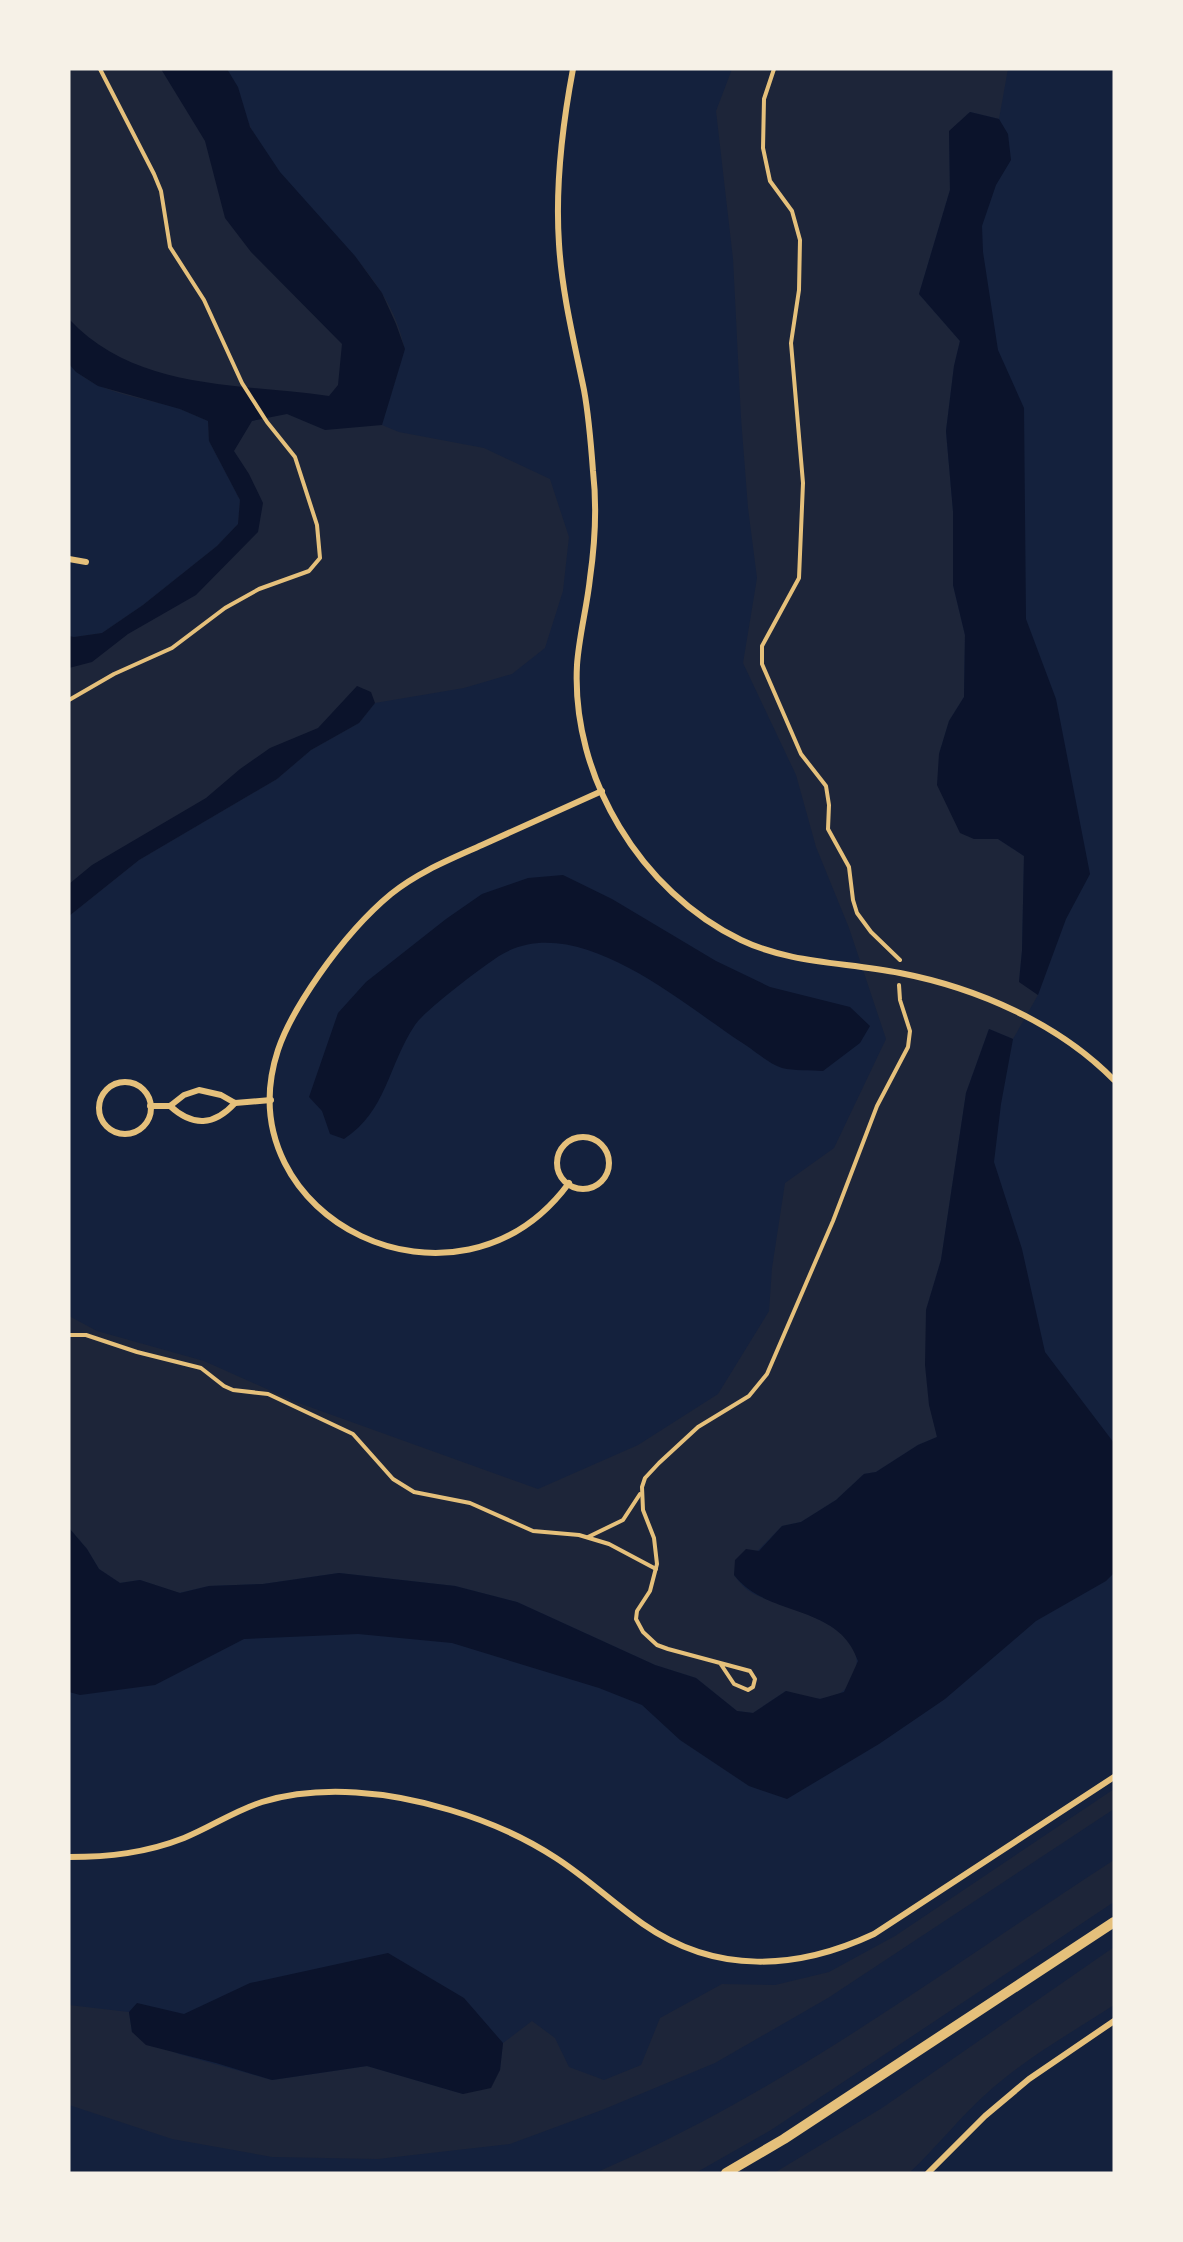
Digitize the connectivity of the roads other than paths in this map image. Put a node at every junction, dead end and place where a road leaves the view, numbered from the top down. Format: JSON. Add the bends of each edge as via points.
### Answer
{"nodes":[{"id":1,"x":571,"y":69,"type":"edge"},
{"id":2,"x":69,"y":559,"type":"edge"},
{"id":3,"x":86,"y":562,"type":"dead end"},
{"id":4,"x":602,"y":791,"type":"junction"},
{"id":5,"x":1114,"y":1080,"type":"edge"},
{"id":6,"x":271,"y":1100,"type":"junction"},
{"id":7,"x":235,"y":1103,"type":"junction"},
{"id":8,"x":150,"y":1106,"type":"junction"},
{"id":9,"x":170,"y":1106,"type":"junction"},
{"id":10,"x":569,"y":1183,"type":"junction"},
{"id":11,"x":1114,"y":1777,"type":"edge"},
{"id":12,"x":69,"y":1857,"type":"edge"},
{"id":13,"x":1114,"y":1922,"type":"edge"},
{"id":14,"x":1114,"y":2021,"type":"edge"},
{"id":15,"x":726,"y":2173,"type":"edge"},
{"id":16,"x":928,"y":2173,"type":"edge"}],
"edges":[{"from":1,"to":4,"type":"street","via":[[560,150],[559,244],[565,300],[588,420],[594,488],[592,556],[576,688],[589,757]]},
{"from":2,"to":3,"type":"street"},
{"from":4,"to":5,"type":"street","via":[[633,850],[673,893],[716,926],[781,954],[946,984],[1024,1016],[1085,1054]]},
{"from":4,"to":6,"type":"street","via":[[428,869],[392,893],[361,921],[336,951],[287,1026],[277,1051]]},
{"from":6,"to":7,"type":"street"},
{"from":6,"to":10,"type":"street","via":[[274,1131],[282,1156],[308,1196],[343,1226],[392,1249],[443,1255],[497,1242],[548,1208]]},
{"from":7,"to":9,"type":"street","via":[[198,1090]]},
{"from":7,"to":9,"type":"street","via":[[220,1117],[206,1123],[185,1118]]},
{"from":8,"to":8,"type":"street","via":[[141,1088],[121,1083],[104,1093],[100,1113],[110,1129],[129,1133],[144,1126]]},
{"from":8,"to":9,"type":"street"},
{"from":10,"to":10,"type":"street","via":[[587,1188],[604,1177],[608,1157],[596,1141],[580,1137],[562,1148],[558,1168]]},
{"from":11,"to":12,"type":"street","via":[[874,1934],[844,1948],[785,1962],[731,1959],[674,1941],[643,1924],[563,1863],[513,1834],[456,1812],[406,1799],[355,1794],[293,1795],[234,1813],[185,1838],[150,1850]]},
{"from":13,"to":15,"type":"street"},
{"from":14,"to":16,"type":"street","via":[[1029,2079]]}]}
